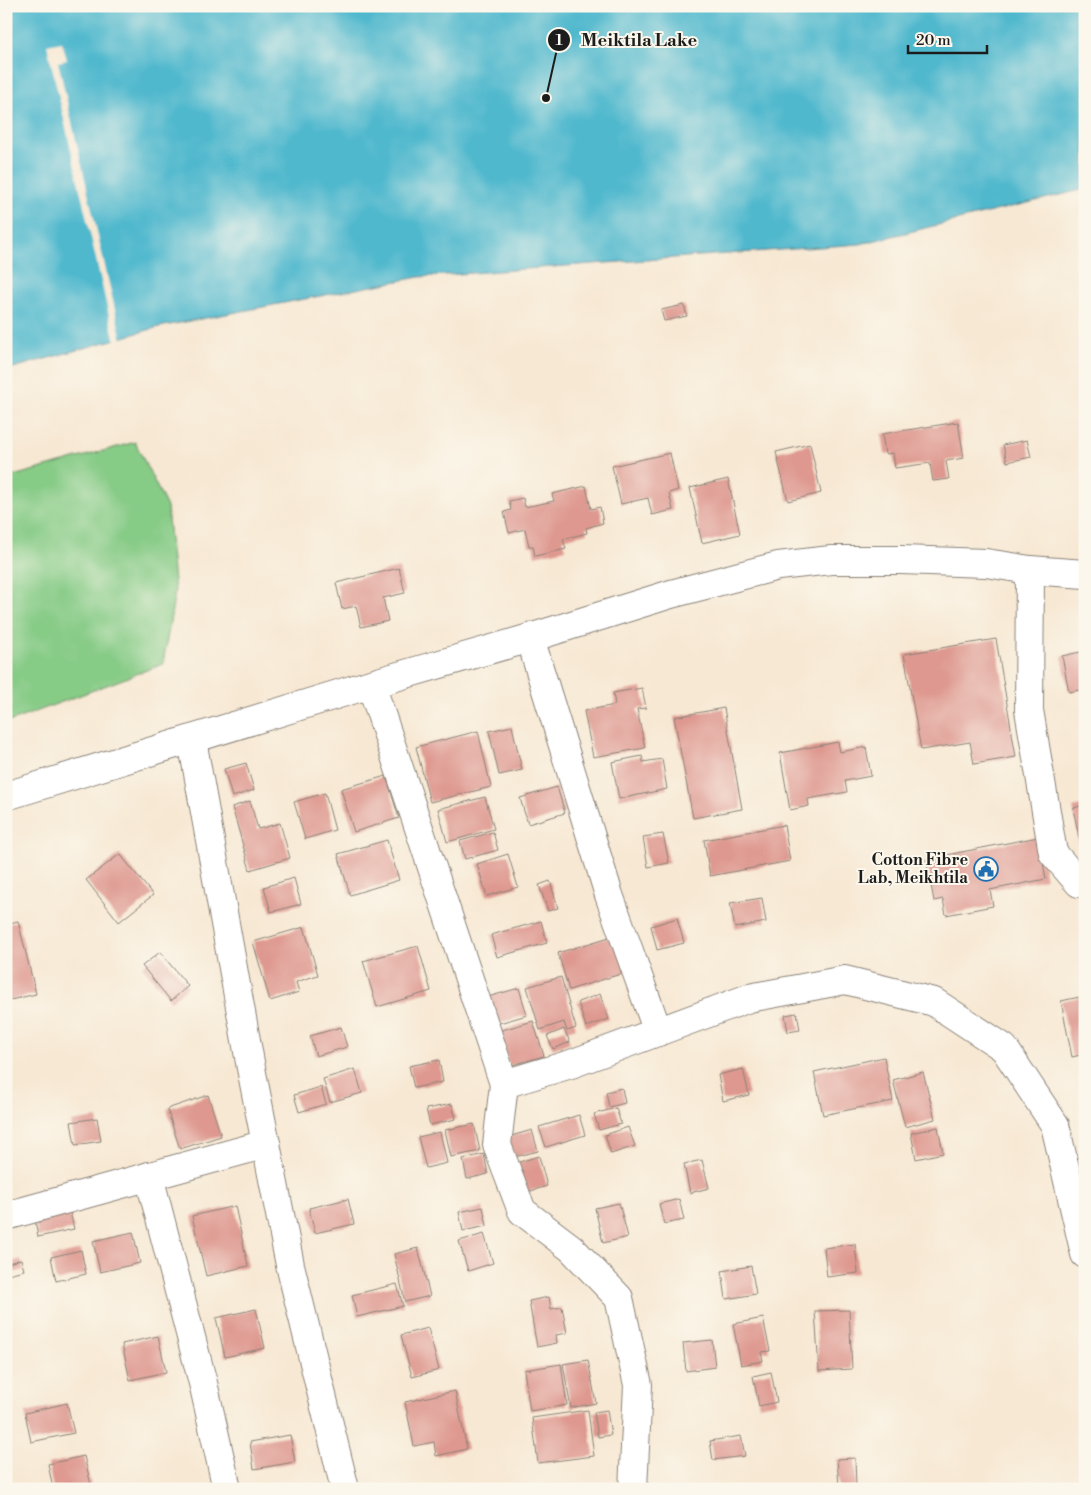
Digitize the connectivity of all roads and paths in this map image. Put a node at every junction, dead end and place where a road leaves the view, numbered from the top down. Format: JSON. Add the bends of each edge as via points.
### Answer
{"nodes":[{"id":1,"x":1030,"y":570,"type":"junction"},
{"id":2,"x":1085,"y":574,"type":"edge"},
{"id":3,"x":530,"y":638,"type":"junction"},
{"id":4,"x":371,"y":684,"type":"junction"},
{"id":5,"x":192,"y":740,"type":"junction"},
{"id":6,"x":6,"y":796,"type":"edge"},
{"id":7,"x":1085,"y":883,"type":"edge"},
{"id":8,"x":658,"y":1032,"type":"junction"},
{"id":9,"x":504,"y":1084,"type":"junction"},
{"id":10,"x":266,"y":1144,"type":"junction"},
{"id":11,"x":149,"y":1176,"type":"junction"},
{"id":12,"x":6,"y":1216,"type":"edge"},
{"id":13,"x":1085,"y":1254,"type":"edge"},
{"id":14,"x":227,"y":1489,"type":"edge"},
{"id":15,"x":345,"y":1489,"type":"edge"},
{"id":16,"x":633,"y":1489,"type":"edge"}],
"edges":[{"from":1,"to":2,"type":"street"},
{"from":1,"to":3,"type":"street","via":[[986,563],[901,560],[831,560],[778,566],[672,594]]},
{"from":1,"to":7,"type":"street","via":[[1029,710],[1053,853],[1079,883]]},
{"from":3,"to":4,"type":"street"},
{"from":3,"to":8,"type":"street","via":[[610,895]]},
{"from":4,"to":5,"type":"street"},
{"from":4,"to":9,"type":"street"},
{"from":5,"to":6,"type":"street"},
{"from":5,"to":10,"type":"street"},
{"from":8,"to":9,"type":"street"},
{"from":8,"to":13,"type":"street","via":[[749,998],[844,980],[934,1002],[1004,1048],[1055,1125]]},
{"from":9,"to":16,"type":"street","via":[[498,1145],[522,1211],[571,1248],[619,1298],[638,1385]]},
{"from":10,"to":11,"type":"street"},
{"from":10,"to":15,"type":"street","via":[[290,1265]]},
{"from":11,"to":12,"type":"street"},
{"from":11,"to":14,"type":"street"}]}
